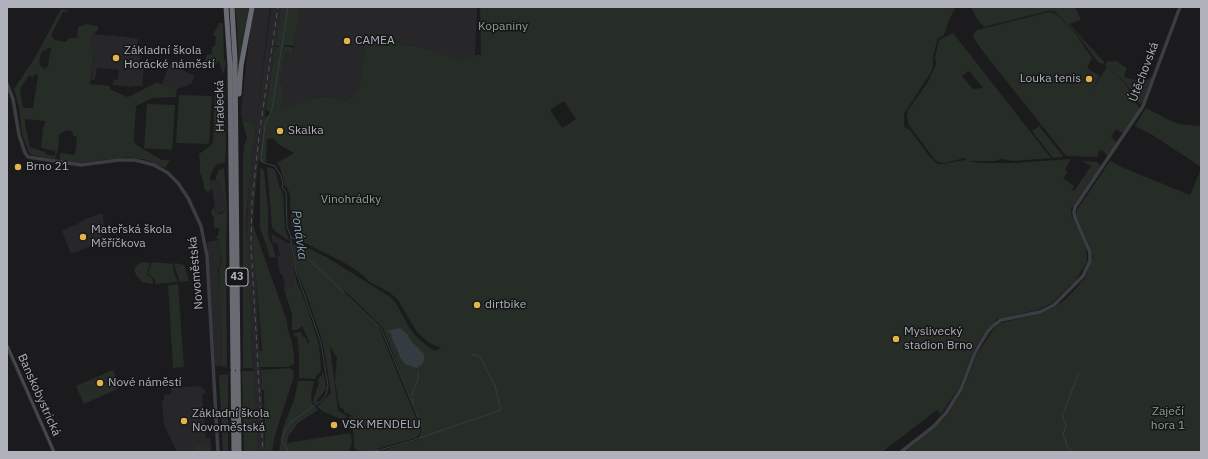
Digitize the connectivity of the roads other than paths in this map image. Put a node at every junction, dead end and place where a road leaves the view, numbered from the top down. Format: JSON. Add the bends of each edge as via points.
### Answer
{"nodes":[{"id":1,"x":226,"y":7,"type":"edge"},
{"id":2,"x":232,"y":7,"type":"edge"},
{"id":3,"x":252,"y":7,"type":"edge"},
{"id":4,"x":1180,"y":7,"type":"edge"},
{"id":5,"x":7,"y":84,"type":"edge"},
{"id":6,"x":236,"y":121,"type":"junction"},
{"id":7,"x":234,"y":157,"type":"junction"},
{"id":8,"x":7,"y":346,"type":"edge"},
{"id":9,"x":236,"y":370,"type":"junction"},
{"id":10,"x":54,"y":452,"type":"edge"},
{"id":11,"x":218,"y":452,"type":"edge"},
{"id":12,"x":234,"y":452,"type":"edge"},
{"id":13,"x":239,"y":452,"type":"edge"},
{"id":14,"x":901,"y":452,"type":"edge"}],
"edges":[{"from":1,"to":7,"type":"highway","name":"Hradecká","number":"43"},
{"from":2,"to":6,"type":"highway","name":"Hradecká","number":"43"},
{"from":3,"to":6,"type":"highway","via":[[241,66]]},
{"from":4,"to":14,"type":"street","name":"Útěchovská","via":[[1147,98],[1107,162],[1078,202],[1074,212],[1090,252],[1090,261],[1083,276],[1063,298],[1047,309],[1001,320],[994,325],[980,344],[961,389],[946,413],[933,427]]},
{"from":5,"to":11,"type":"street","name":"Novoměstská","via":[[13,99],[19,136],[28,157],[81,165],[127,160],[143,162],[167,172],[188,198],[201,226],[207,259]]},
{"from":6,"to":7,"type":"highway","name":"Hradecká","number":"43"},
{"from":7,"to":9,"type":"highway","number":"43"},
{"from":8,"to":10,"type":"street","name":"Banskobystrická"},
{"from":9,"to":12,"type":"highway","number":"43"},
{"from":9,"to":13,"type":"highway","number":"43"}]}
